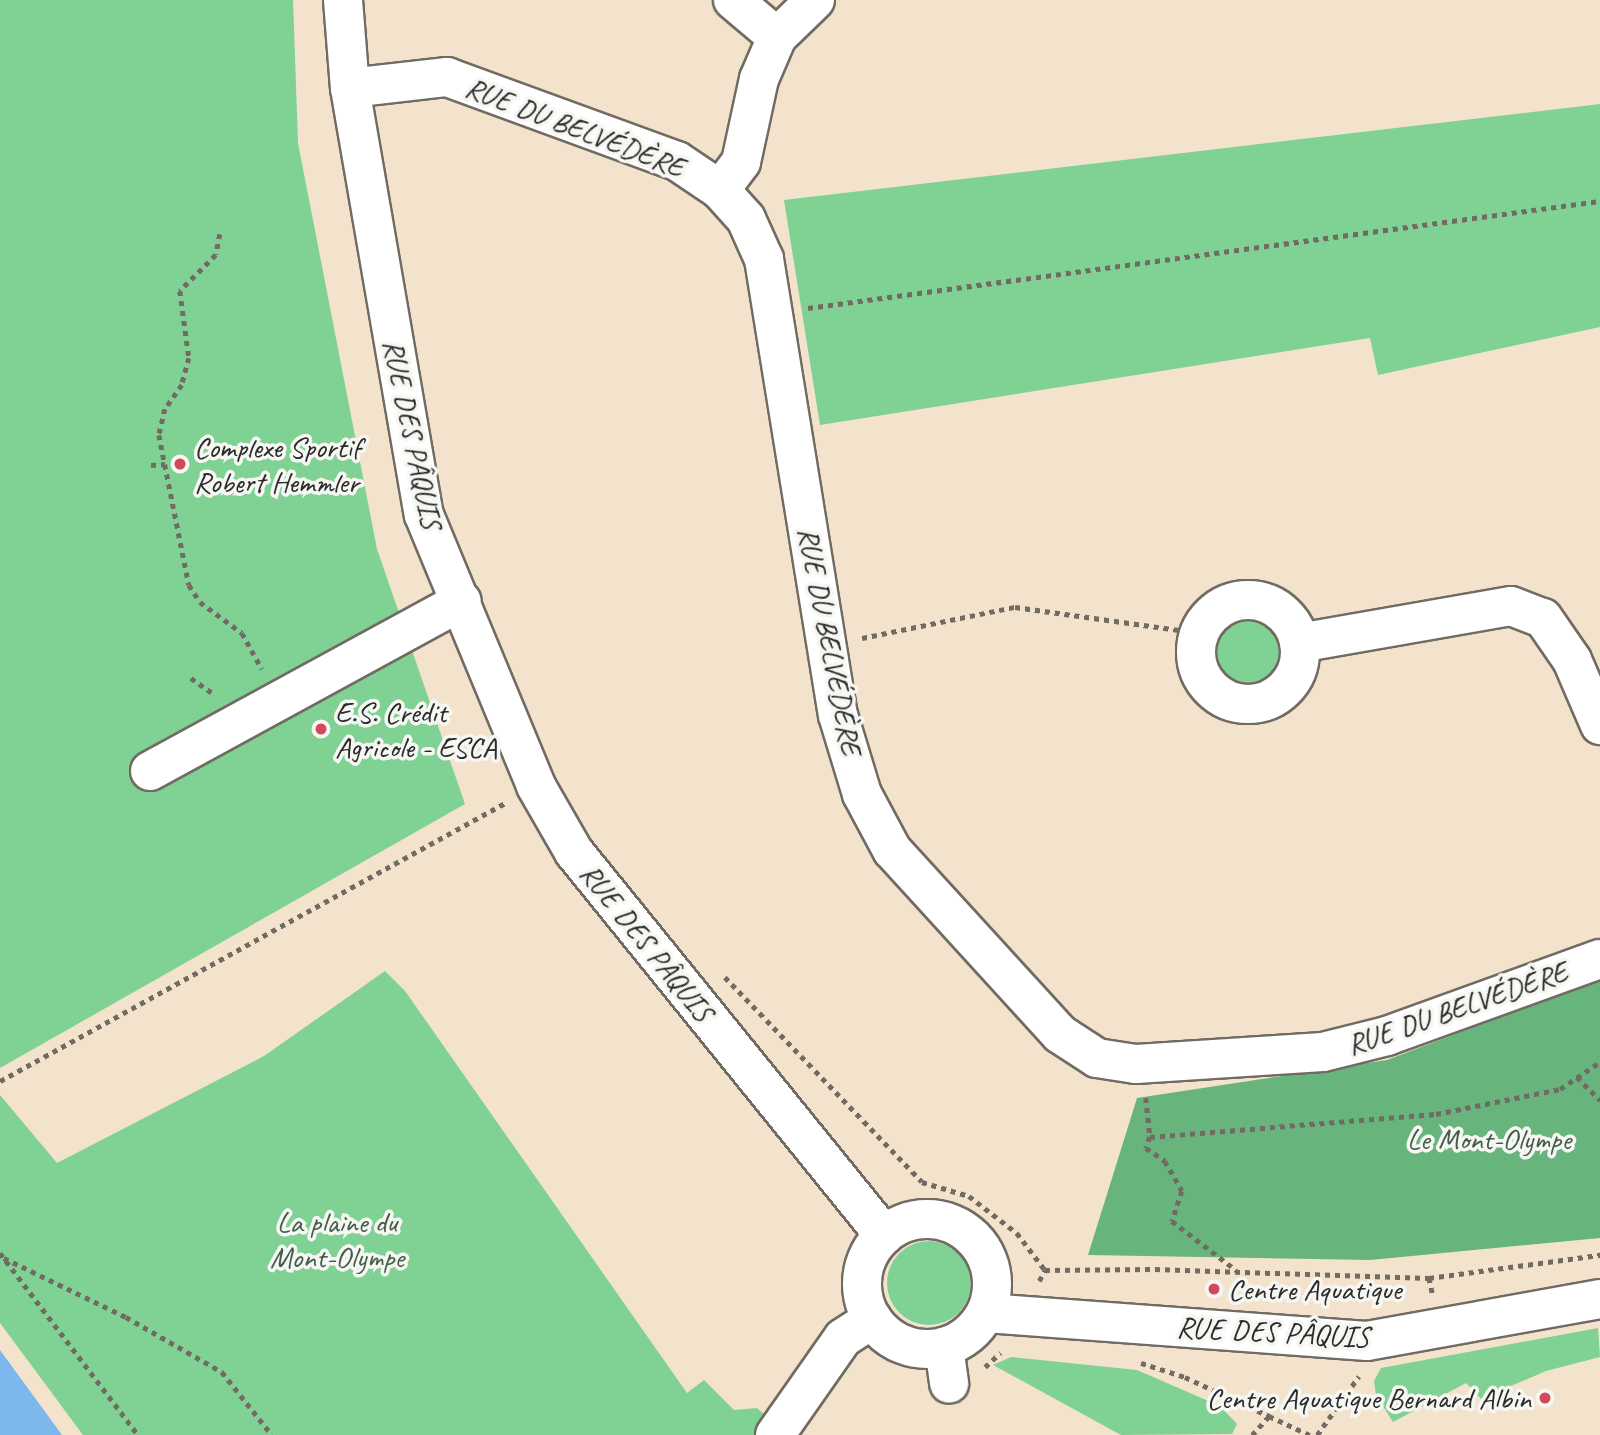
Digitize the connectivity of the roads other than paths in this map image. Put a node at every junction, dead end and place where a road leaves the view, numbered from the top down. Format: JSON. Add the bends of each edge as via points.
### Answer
{"nodes":[{"id":1,"x":343,"y":0,"type":"edge"},
{"id":2,"x":733,"y":0,"type":"edge"},
{"id":3,"x":815,"y":0,"type":"edge"},
{"id":4,"x":777,"y":37,"type":"junction"},
{"id":5,"x":350,"y":88,"type":"junction"},
{"id":6,"x":720,"y":190,"type":"junction"},
{"id":7,"x":462,"y":601,"type":"junction"},
{"id":8,"x":1299,"y":643,"type":"junction"},
{"id":9,"x":1600,"y":725,"type":"edge"},
{"id":10,"x":150,"y":771,"type":"dead end"},
{"id":11,"x":1600,"y":958,"type":"edge"},
{"id":12,"x":884,"y":1235,"type":"junction"},
{"id":13,"x":1600,"y":1299,"type":"edge"},
{"id":14,"x":986,"y":1313,"type":"junction"},
{"id":15,"x":872,"y":1319,"type":"junction"},
{"id":16,"x":775,"y":1435,"type":"edge"}],
"edges":[{"from":1,"to":5,"type":"street","name":"RUE DES PÂQUIS"},
{"from":2,"to":4,"type":"street"},
{"from":3,"to":4,"type":"street"},
{"from":4,"to":6,"type":"street","via":[[759,79],[741,162]]},
{"from":5,"to":6,"type":"street","name":"RUE DU BELVÉDÈRE","via":[[447,77],[677,161]]},
{"from":5,"to":7,"type":"street","name":"RUE DES PÂQUIS","via":[[424,514]]},
{"from":6,"to":11,"type":"street","name":"RUE DU BELVÉDÈRE","via":[[746,219],[764,259],[838,715],[862,794],[892,850],[1060,1034],[1097,1058],[1136,1064],[1324,1052],[1387,1036]]},
{"from":7,"to":10,"type":"street"},
{"from":7,"to":12,"type":"street","name":"RUE DES PÂQUIS","via":[[536,786],[574,852]]},
{"from":8,"to":8,"type":"street","via":[[1294,677],[1268,701],[1251,705],[1218,696],[1205,683],[1195,650],[1200,633],[1221,607],[1253,600],[1283,614]]},
{"from":8,"to":9,"type":"street","via":[[1511,606],[1543,618],[1572,660]]},
{"from":12,"to":14,"type":"street","via":[[903,1223],[925,1219],[947,1222],[967,1232],[991,1269],[992,1292]]},
{"from":12,"to":15,"type":"street","via":[[864,1266],[864,1302]]},
{"from":13,"to":14,"type":"street","name":"RUE DES PÂQUIS","via":[[1367,1341]]},
{"from":14,"to":15,"type":"street","via":[[958,1369],[903,1345]]},
{"from":15,"to":16,"type":"street","via":[[843,1338]]}]}
